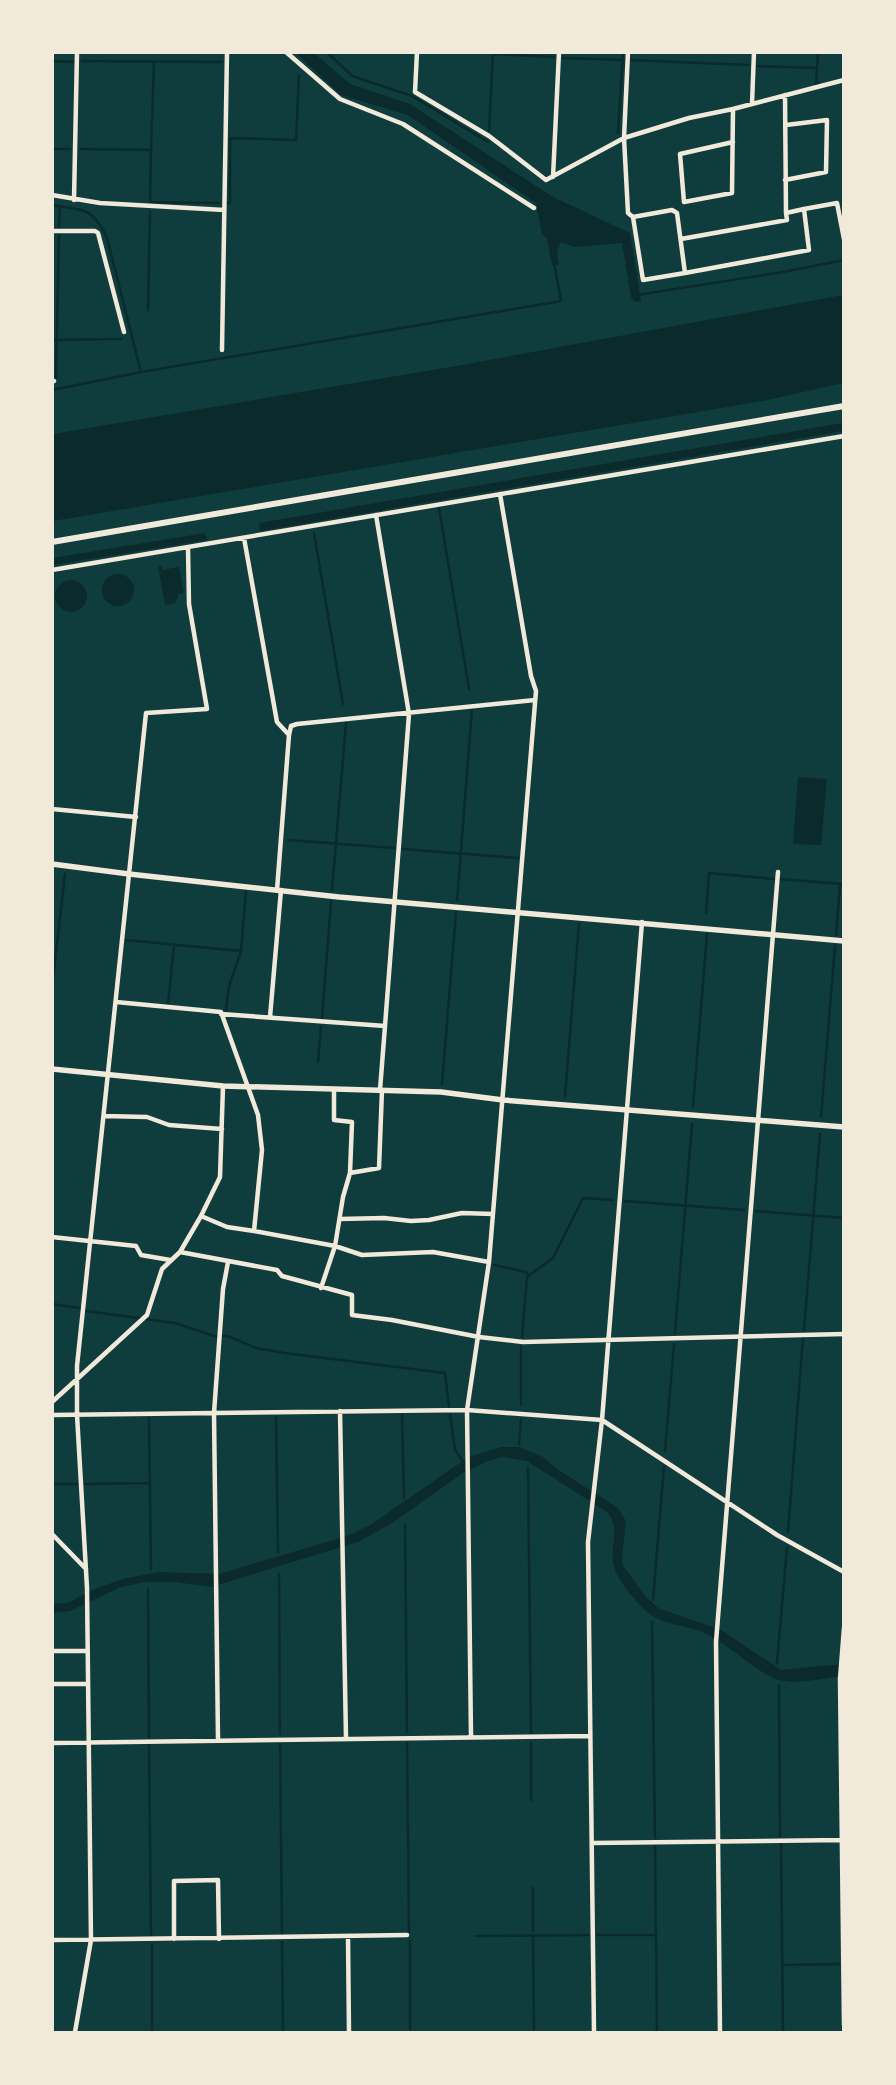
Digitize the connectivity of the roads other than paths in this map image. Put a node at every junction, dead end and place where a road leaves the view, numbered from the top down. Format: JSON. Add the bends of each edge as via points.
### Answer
{"nodes":[{"id":1,"x":77,"y":52,"type":"edge"},
{"id":2,"x":226,"y":52,"type":"edge"},
{"id":3,"x":286,"y":52,"type":"edge"},
{"id":4,"x":417,"y":52,"type":"edge"},
{"id":5,"x":559,"y":52,"type":"edge"},
{"id":6,"x":628,"y":52,"type":"edge"},
{"id":7,"x":754,"y":52,"type":"edge"},
{"id":8,"x":844,"y":80,"type":"edge"},
{"id":9,"x":785,"y":95,"type":"junction"},
{"id":10,"x":752,"y":104,"type":"junction"},
{"id":11,"x":734,"y":109,"type":"junction"},
{"id":12,"x":786,"y":125,"type":"junction"},
{"id":13,"x":624,"y":138,"type":"junction"},
{"id":14,"x":733,"y":142,"type":"junction"},
{"id":15,"x":553,"y":178,"type":"junction"},
{"id":16,"x":785,"y":180,"type":"junction"},
{"id":17,"x":52,"y":196,"type":"edge"},
{"id":18,"x":74,"y":200,"type":"junction"},
{"id":19,"x":844,"y":201,"type":"edge"},
{"id":20,"x":837,"y":203,"type":"junction"},
{"id":21,"x":534,"y":208,"type":"dead end"},
{"id":22,"x":804,"y":209,"type":"junction"},
{"id":23,"x":224,"y":210,"type":"junction"},
{"id":24,"x":786,"y":213,"type":"junction"},
{"id":25,"x":633,"y":217,"type":"junction"},
{"id":26,"x":52,"y":231,"type":"edge"},
{"id":27,"x":681,"y":239,"type":"junction"},
{"id":28,"x":844,"y":239,"type":"edge"},
{"id":29,"x":685,"y":273,"type":"junction"},
{"id":30,"x":124,"y":332,"type":"dead end"},
{"id":31,"x":222,"y":350,"type":"dead end"},
{"id":32,"x":844,"y":406,"type":"edge"},
{"id":33,"x":844,"y":436,"type":"edge"},
{"id":34,"x":500,"y":494,"type":"junction"},
{"id":35,"x":376,"y":515,"type":"junction"},
{"id":36,"x":244,"y":538,"type":"junction"},
{"id":37,"x":52,"y":542,"type":"edge"},
{"id":38,"x":188,"y":548,"type":"junction"},
{"id":39,"x":52,"y":570,"type":"edge"},
{"id":40,"x":535,"y":700,"type":"junction"},
{"id":41,"x":408,"y":714,"type":"junction"},
{"id":42,"x":289,"y":735,"type":"junction"},
{"id":43,"x":52,"y":809,"type":"edge"},
{"id":44,"x":136,"y":817,"type":"junction"},
{"id":45,"x":52,"y":864,"type":"edge"},
{"id":46,"x":778,"y":872,"type":"dead end"},
{"id":47,"x":129,"y":874,"type":"junction"},
{"id":48,"x":279,"y":890,"type":"junction"},
{"id":49,"x":394,"y":902,"type":"junction"},
{"id":50,"x":518,"y":912,"type":"junction"},
{"id":51,"x":642,"y":922,"type":"junction"},
{"id":52,"x":773,"y":934,"type":"junction"},
{"id":53,"x":844,"y":941,"type":"edge"},
{"id":54,"x":116,"y":1002,"type":"junction"},
{"id":55,"x":221,"y":1014,"type":"junction"},
{"id":56,"x":270,"y":1017,"type":"junction"},
{"id":57,"x":385,"y":1026,"type":"junction"},
{"id":58,"x":52,"y":1069,"type":"edge"},
{"id":59,"x":108,"y":1075,"type":"junction"},
{"id":60,"x":223,"y":1086,"type":"junction"},
{"id":61,"x":248,"y":1087,"type":"junction"},
{"id":62,"x":334,"y":1088,"type":"junction"},
{"id":63,"x":381,"y":1090,"type":"junction"},
{"id":64,"x":503,"y":1100,"type":"junction"},
{"id":65,"x":627,"y":1111,"type":"junction"},
{"id":66,"x":104,"y":1116,"type":"junction"},
{"id":67,"x":758,"y":1120,"type":"junction"},
{"id":68,"x":844,"y":1128,"type":"edge"},
{"id":69,"x":222,"y":1129,"type":"junction"},
{"id":70,"x":350,"y":1173,"type":"junction"},
{"id":71,"x":493,"y":1214,"type":"junction"},
{"id":72,"x":201,"y":1216,"type":"junction"},
{"id":73,"x":340,"y":1220,"type":"junction"},
{"id":74,"x":254,"y":1231,"type":"junction"},
{"id":75,"x":52,"y":1236,"type":"edge"},
{"id":76,"x":91,"y":1241,"type":"junction"},
{"id":77,"x":335,"y":1246,"type":"junction"},
{"id":78,"x":180,"y":1252,"type":"junction"},
{"id":79,"x":170,"y":1260,"type":"junction"},
{"id":80,"x":228,"y":1262,"type":"junction"},
{"id":81,"x":489,"y":1262,"type":"junction"},
{"id":82,"x":322,"y":1288,"type":"junction"},
{"id":83,"x":844,"y":1334,"type":"edge"},
{"id":84,"x":479,"y":1337,"type":"junction"},
{"id":85,"x":740,"y":1337,"type":"junction"},
{"id":86,"x":608,"y":1340,"type":"junction"},
{"id":87,"x":77,"y":1380,"type":"junction"},
{"id":88,"x":52,"y":1402,"type":"edge"},
{"id":89,"x":467,"y":1410,"type":"junction"},
{"id":90,"x":340,"y":1411,"type":"junction"},
{"id":91,"x":214,"y":1413,"type":"junction"},
{"id":92,"x":52,"y":1415,"type":"edge"},
{"id":93,"x":78,"y":1415,"type":"junction"},
{"id":94,"x":602,"y":1420,"type":"junction"},
{"id":95,"x":726,"y":1501,"type":"junction"},
{"id":96,"x":52,"y":1534,"type":"edge"},
{"id":97,"x":86,"y":1569,"type":"junction"},
{"id":98,"x":844,"y":1572,"type":"edge"},
{"id":99,"x":844,"y":1628,"type":"edge"},
{"id":100,"x":87,"y":1651,"type":"junction"},
{"id":101,"x":52,"y":1652,"type":"edge"},
{"id":102,"x":52,"y":1684,"type":"edge"},
{"id":103,"x":87,"y":1684,"type":"junction"},
{"id":104,"x":471,"y":1736,"type":"junction"},
{"id":105,"x":590,"y":1736,"type":"junction"},
{"id":106,"x":346,"y":1738,"type":"junction"},
{"id":107,"x":218,"y":1740,"type":"junction"},
{"id":108,"x":88,"y":1742,"type":"junction"},
{"id":109,"x":52,"y":1743,"type":"edge"},
{"id":110,"x":842,"y":1840,"type":"edge"},
{"id":111,"x":718,"y":1841,"type":"junction"},
{"id":112,"x":592,"y":1843,"type":"junction"},
{"id":113,"x":407,"y":1935,"type":"dead end"},
{"id":114,"x":348,"y":1937,"type":"junction"},
{"id":115,"x":174,"y":1939,"type":"junction"},
{"id":116,"x":219,"y":1939,"type":"junction"},
{"id":117,"x":52,"y":1940,"type":"edge"},
{"id":118,"x":91,"y":1940,"type":"junction"},
{"id":119,"x":844,"y":2025,"type":"edge"},
{"id":120,"x":75,"y":2032,"type":"edge"},
{"id":121,"x":349,"y":2032,"type":"edge"},
{"id":122,"x":594,"y":2032,"type":"edge"},
{"id":123,"x":720,"y":2032,"type":"edge"}],
"edges":[{"from":1,"to":18,"type":"street"},
{"from":2,"to":23,"type":"street"},
{"from":3,"to":21,"type":"street","via":[[340,100],[403,124]]},
{"from":4,"to":15,"type":"street","via":[[415,92],[488,136],[546,180]]},
{"from":5,"to":15,"type":"street"},
{"from":6,"to":13,"type":"street"},
{"from":7,"to":10,"type":"street"},
{"from":8,"to":9,"type":"street"},
{"from":9,"to":10,"type":"street"},
{"from":9,"to":12,"type":"street"},
{"from":10,"to":11,"type":"street"},
{"from":11,"to":13,"type":"street","via":[[689,118]]},
{"from":11,"to":14,"type":"street"},
{"from":12,"to":16,"type":"street"},
{"from":12,"to":16,"type":"street","via":[[827,120],[826,172]]},
{"from":13,"to":15,"type":"street"},
{"from":13,"to":25,"type":"street","via":[[628,213]]},
{"from":14,"to":14,"type":"street","via":[[732,193],[684,202],[680,154]]},
{"from":16,"to":24,"type":"street"},
{"from":17,"to":18,"type":"street"},
{"from":18,"to":23,"type":"street"},
{"from":19,"to":20,"type":"street"},
{"from":20,"to":22,"type":"street"},
{"from":20,"to":28,"type":"street"},
{"from":22,"to":24,"type":"street"},
{"from":22,"to":29,"type":"street","via":[[809,250]]},
{"from":23,"to":31,"type":"street"},
{"from":24,"to":27,"type":"street","via":[[786,220]]},
{"from":25,"to":27,"type":"street","via":[[672,210],[676,212]]},
{"from":25,"to":29,"type":"street","via":[[643,280]]},
{"from":26,"to":30,"type":"street","via":[[98,233]]},
{"from":27,"to":29,"type":"street"},
{"from":32,"to":37,"type":"main road"},
{"from":33,"to":34,"type":"street"},
{"from":34,"to":35,"type":"street"},
{"from":34,"to":40,"type":"street"},
{"from":35,"to":36,"type":"street"},
{"from":35,"to":41,"type":"street"},
{"from":36,"to":38,"type":"street"},
{"from":36,"to":42,"type":"street","via":[[277,722]]},
{"from":38,"to":39,"type":"street"},
{"from":38,"to":44,"type":"street","via":[[190,604],[207,709],[146,713]]},
{"from":40,"to":41,"type":"street"},
{"from":40,"to":50,"type":"street"},
{"from":41,"to":42,"type":"street","via":[[297,724],[291,726]]},
{"from":41,"to":49,"type":"street"},
{"from":42,"to":48,"type":"street"},
{"from":43,"to":44,"type":"street"},
{"from":44,"to":47,"type":"street"},
{"from":45,"to":47,"type":"street"},
{"from":46,"to":52,"type":"street"},
{"from":47,"to":48,"type":"street"},
{"from":47,"to":54,"type":"street"},
{"from":48,"to":49,"type":"street"},
{"from":48,"to":56,"type":"street"},
{"from":49,"to":50,"type":"street"},
{"from":49,"to":57,"type":"street"},
{"from":50,"to":51,"type":"street"},
{"from":50,"to":64,"type":"street"},
{"from":51,"to":52,"type":"street"},
{"from":51,"to":65,"type":"street"},
{"from":52,"to":53,"type":"street"},
{"from":52,"to":67,"type":"street"},
{"from":54,"to":55,"type":"street"},
{"from":54,"to":59,"type":"street"},
{"from":55,"to":56,"type":"street"},
{"from":55,"to":61,"type":"street"},
{"from":56,"to":57,"type":"street"},
{"from":57,"to":63,"type":"street"},
{"from":58,"to":59,"type":"street"},
{"from":59,"to":60,"type":"street"},
{"from":59,"to":66,"type":"street"},
{"from":60,"to":61,"type":"street"},
{"from":60,"to":69,"type":"street"},
{"from":61,"to":62,"type":"street"},
{"from":61,"to":74,"type":"street","via":[[258,1115],[262,1150]]},
{"from":62,"to":63,"type":"street"},
{"from":62,"to":70,"type":"street","via":[[334,1120],[352,1122]]},
{"from":63,"to":64,"type":"street","via":[[441,1092]]},
{"from":63,"to":70,"type":"street","via":[[378,1168]]},
{"from":64,"to":65,"type":"street"},
{"from":64,"to":71,"type":"street"},
{"from":65,"to":67,"type":"street"},
{"from":65,"to":86,"type":"street"},
{"from":66,"to":69,"type":"street","via":[[147,1117],[169,1125]]},
{"from":66,"to":76,"type":"street"},
{"from":67,"to":68,"type":"street"},
{"from":67,"to":85,"type":"street"},
{"from":69,"to":72,"type":"street","via":[[220,1177]]},
{"from":70,"to":73,"type":"street"},
{"from":71,"to":73,"type":"street","via":[[462,1213],[411,1221],[384,1218]]},
{"from":71,"to":81,"type":"street"},
{"from":72,"to":74,"type":"street","via":[[227,1227]]},
{"from":72,"to":78,"type":"street"},
{"from":73,"to":77,"type":"street"},
{"from":74,"to":77,"type":"street"},
{"from":75,"to":76,"type":"street"},
{"from":76,"to":79,"type":"street","via":[[136,1246],[141,1255]]},
{"from":76,"to":87,"type":"street"},
{"from":77,"to":81,"type":"street","via":[[362,1255],[432,1252]]},
{"from":77,"to":82,"type":"street"},
{"from":78,"to":79,"type":"street"},
{"from":78,"to":80,"type":"street"},
{"from":79,"to":87,"type":"street","via":[[162,1269],[147,1315]]},
{"from":80,"to":82,"type":"street","via":[[278,1270],[282,1276]]},
{"from":80,"to":91,"type":"street"},
{"from":81,"to":84,"type":"street"},
{"from":82,"to":84,"type":"street","via":[[352,1295],[352,1315]]},
{"from":83,"to":85,"type":"street"},
{"from":84,"to":86,"type":"street","via":[[540,1342]]},
{"from":84,"to":89,"type":"street"},
{"from":85,"to":86,"type":"street"},
{"from":85,"to":95,"type":"street"},
{"from":86,"to":94,"type":"street"},
{"from":87,"to":88,"type":"street"},
{"from":87,"to":93,"type":"street"},
{"from":89,"to":90,"type":"street"},
{"from":89,"to":94,"type":"street"},
{"from":89,"to":104,"type":"street"},
{"from":90,"to":91,"type":"street"},
{"from":90,"to":106,"type":"street"},
{"from":91,"to":93,"type":"street"},
{"from":91,"to":107,"type":"street"},
{"from":92,"to":93,"type":"street"},
{"from":93,"to":97,"type":"street"},
{"from":94,"to":95,"type":"street"},
{"from":94,"to":105,"type":"street","via":[[588,1542]]},
{"from":95,"to":98,"type":"street","via":[[777,1535]]},
{"from":95,"to":111,"type":"street","via":[[716,1642]]},
{"from":96,"to":97,"type":"street"},
{"from":97,"to":100,"type":"street"},
{"from":99,"to":110,"type":"street","via":[[840,1680]]},
{"from":100,"to":101,"type":"street"},
{"from":100,"to":103,"type":"street"},
{"from":102,"to":103,"type":"street"},
{"from":103,"to":108,"type":"street"},
{"from":104,"to":105,"type":"street"},
{"from":104,"to":106,"type":"street"},
{"from":105,"to":112,"type":"street"},
{"from":106,"to":107,"type":"street"},
{"from":107,"to":108,"type":"street"},
{"from":108,"to":109,"type":"street"},
{"from":108,"to":118,"type":"street"},
{"from":110,"to":111,"type":"street"},
{"from":110,"to":119,"type":"street"},
{"from":111,"to":112,"type":"street"},
{"from":111,"to":123,"type":"street"},
{"from":112,"to":122,"type":"street"},
{"from":113,"to":114,"type":"street"},
{"from":114,"to":116,"type":"street"},
{"from":114,"to":121,"type":"street"},
{"from":115,"to":116,"type":"street"},
{"from":115,"to":116,"type":"street","via":[[174,1881],[218,1880]]},
{"from":115,"to":118,"type":"street"},
{"from":117,"to":118,"type":"street"},
{"from":118,"to":120,"type":"street"}]}
